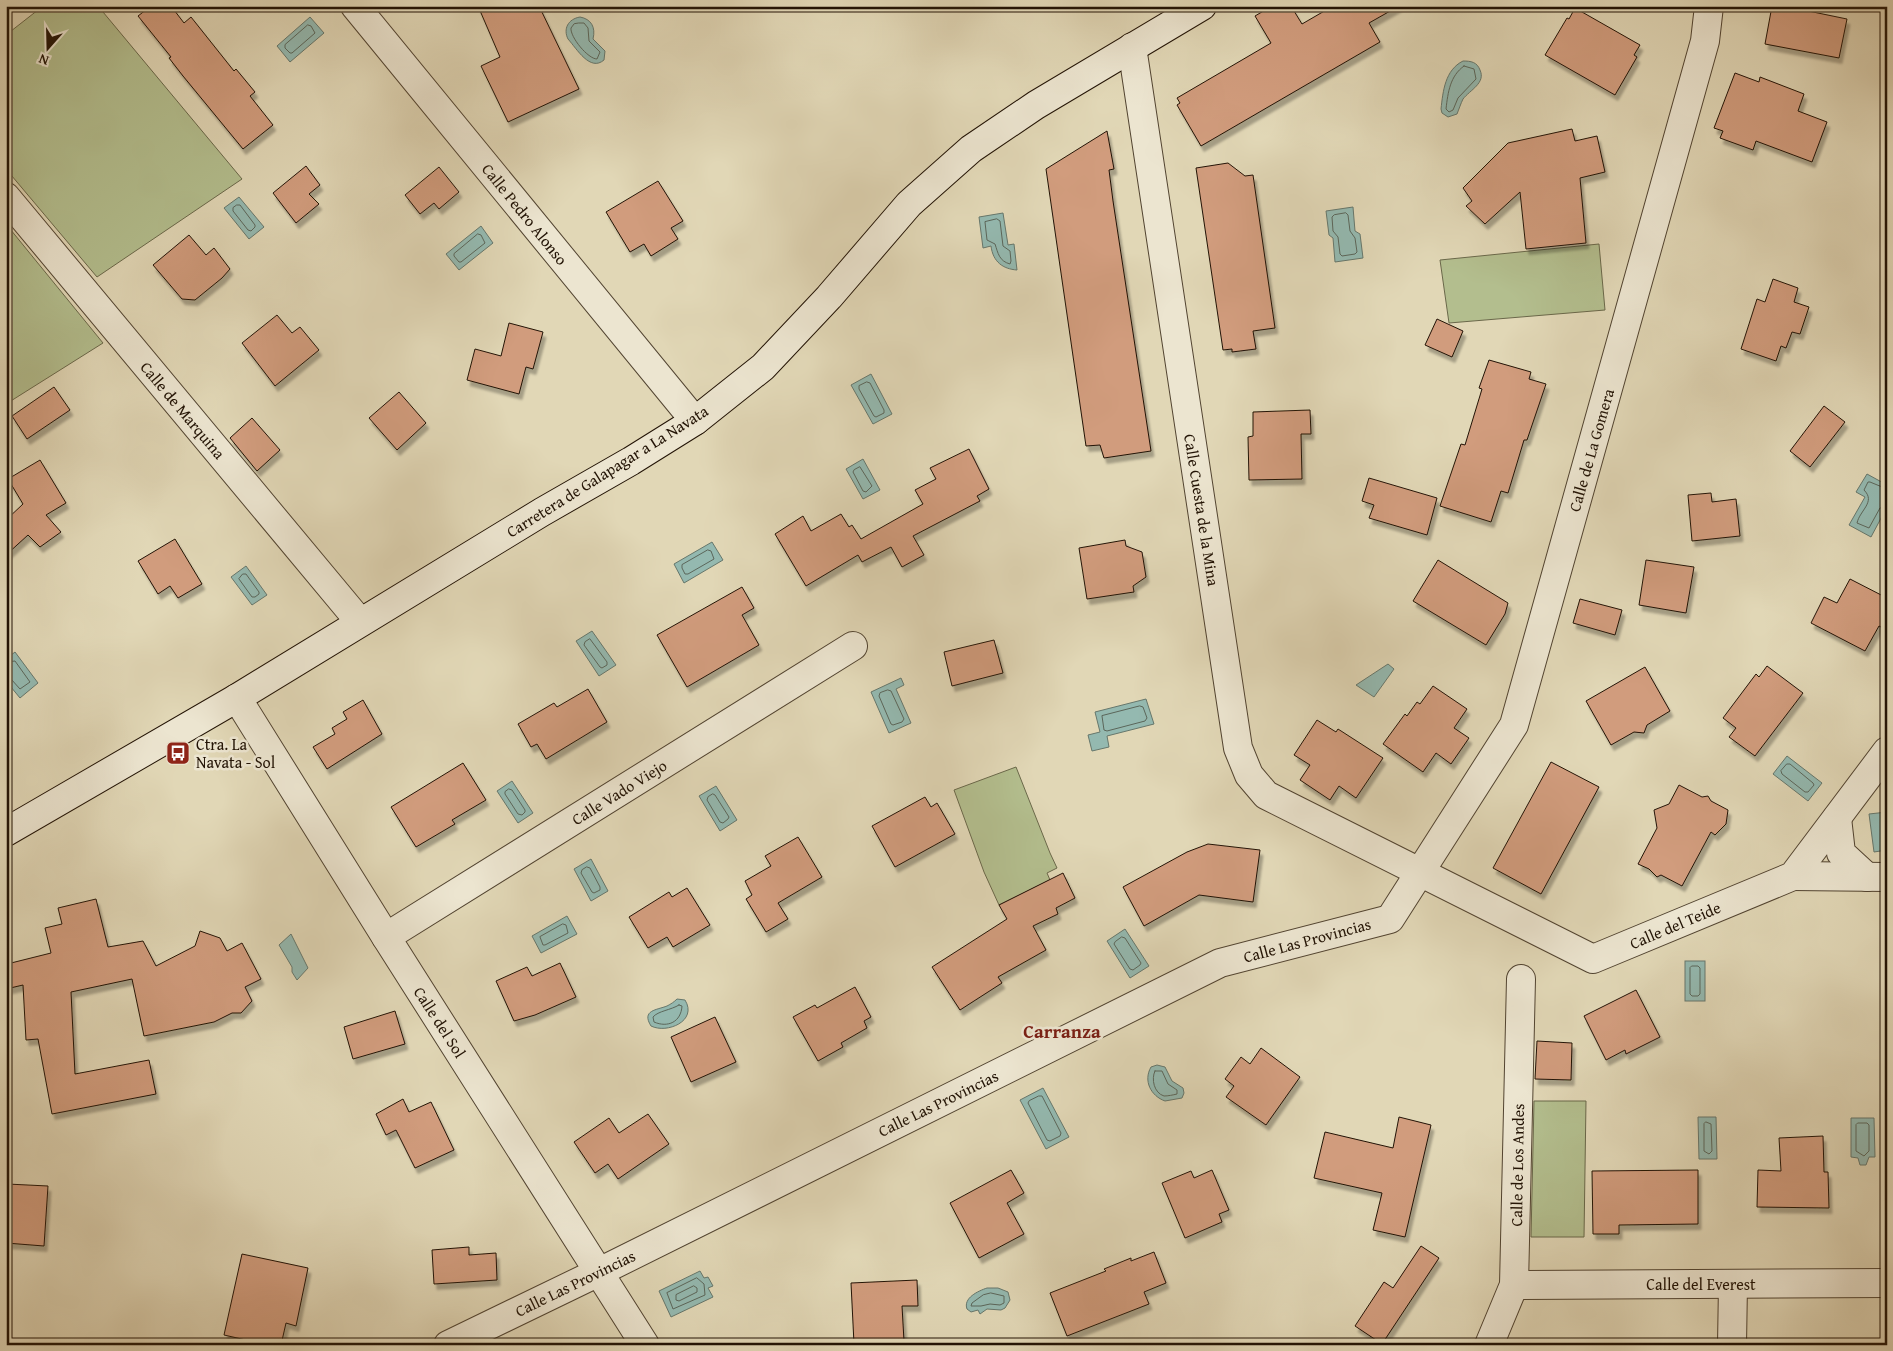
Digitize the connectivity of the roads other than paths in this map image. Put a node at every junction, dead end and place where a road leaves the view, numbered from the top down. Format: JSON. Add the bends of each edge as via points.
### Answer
{"nodes":[{"id":1,"x":355,"y":6,"type":"edge"},
{"id":2,"x":1202,"y":6,"type":"edge"},
{"id":3,"x":1709,"y":6,"type":"edge"},
{"id":4,"x":1132,"y":47,"type":"junction"},
{"id":5,"x":6,"y":197,"type":"edge"},
{"id":6,"x":695,"y":421,"type":"junction"},
{"id":7,"x":360,"y":622,"type":"junction"},
{"id":8,"x":853,"y":646,"type":"dead end"},
{"id":9,"x":237,"y":698,"type":"junction"},
{"id":10,"x":1887,"y":752,"type":"edge"},
{"id":11,"x":1837,"y":818,"type":"junction"},
{"id":12,"x":6,"y":832,"type":"edge"},
{"id":13,"x":1420,"y":872,"type":"junction"},
{"id":14,"x":1793,"y":876,"type":"junction"},
{"id":15,"x":1877,"y":877,"type":"edge"},
{"id":16,"x":386,"y":937,"type":"junction"},
{"id":17,"x":1521,"y":979,"type":"dead end"},
{"id":18,"x":599,"y":1272,"type":"junction"},
{"id":19,"x":1887,"y":1283,"type":"edge"},
{"id":20,"x":1733,"y":1284,"type":"junction"},
{"id":21,"x":1514,"y":1285,"type":"junction"},
{"id":22,"x":448,"y":1345,"type":"edge"},
{"id":23,"x":645,"y":1345,"type":"edge"},
{"id":24,"x":1489,"y":1345,"type":"edge"},
{"id":25,"x":1732,"y":1345,"type":"edge"}],
"edges":[{"from":1,"to":6,"type":"street","name":"Calle Pedro Alonso"},
{"from":2,"to":4,"type":"street","name":"Carretera de Galapagar a La Navata"},
{"from":3,"to":13,"type":"street","name":"Calle de La Gomera","via":[[1706,42],[1514,725]]},
{"from":4,"to":6,"type":"street","name":"Carretera de Galapagar a La Navata","via":[[971,149],[909,204],[763,367]]},
{"from":4,"to":13,"type":"street","name":"Calle Cuesta de la Mina","via":[[1238,748],[1249,775],[1266,795]]},
{"from":5,"to":7,"type":"street","name":"Calle de Marquina"},
{"from":6,"to":7,"type":"street","name":"Carretera de Galapagar a La Navata"},
{"from":7,"to":9,"type":"street","name":"Carretera de Galapagar a La Navata"},
{"from":8,"to":16,"type":"street","name":"Calle Vado Viejo"},
{"from":9,"to":12,"type":"street","name":"Carretera de Galapagar a La Navata"},
{"from":9,"to":16,"type":"street","name":"Calle del Sol"},
{"from":10,"to":11,"type":"street"},
{"from":11,"to":14,"type":"street"},
{"from":11,"to":15,"type":"street","via":[[1841,853]]},
{"from":13,"to":14,"type":"street","name":"Calle del Teide","via":[[1593,959]]},
{"from":13,"to":18,"type":"street","name":"Calle Las Provincias","via":[[1390,918],[1220,963]]},
{"from":14,"to":15,"type":"street"},
{"from":16,"to":18,"type":"street","name":"Calle del Sol"},
{"from":17,"to":21,"type":"street","name":"Calle de Los Andes"},
{"from":18,"to":22,"type":"street","name":"Calle Las Provincias"},
{"from":18,"to":23,"type":"street","name":"Calle del Sol"},
{"from":19,"to":20,"type":"street","name":"Calle del Everest"},
{"from":20,"to":21,"type":"street","name":"Calle del Everest"},
{"from":20,"to":25,"type":"street"},
{"from":21,"to":24,"type":"street","name":"Calle de Los Andes"}]}
